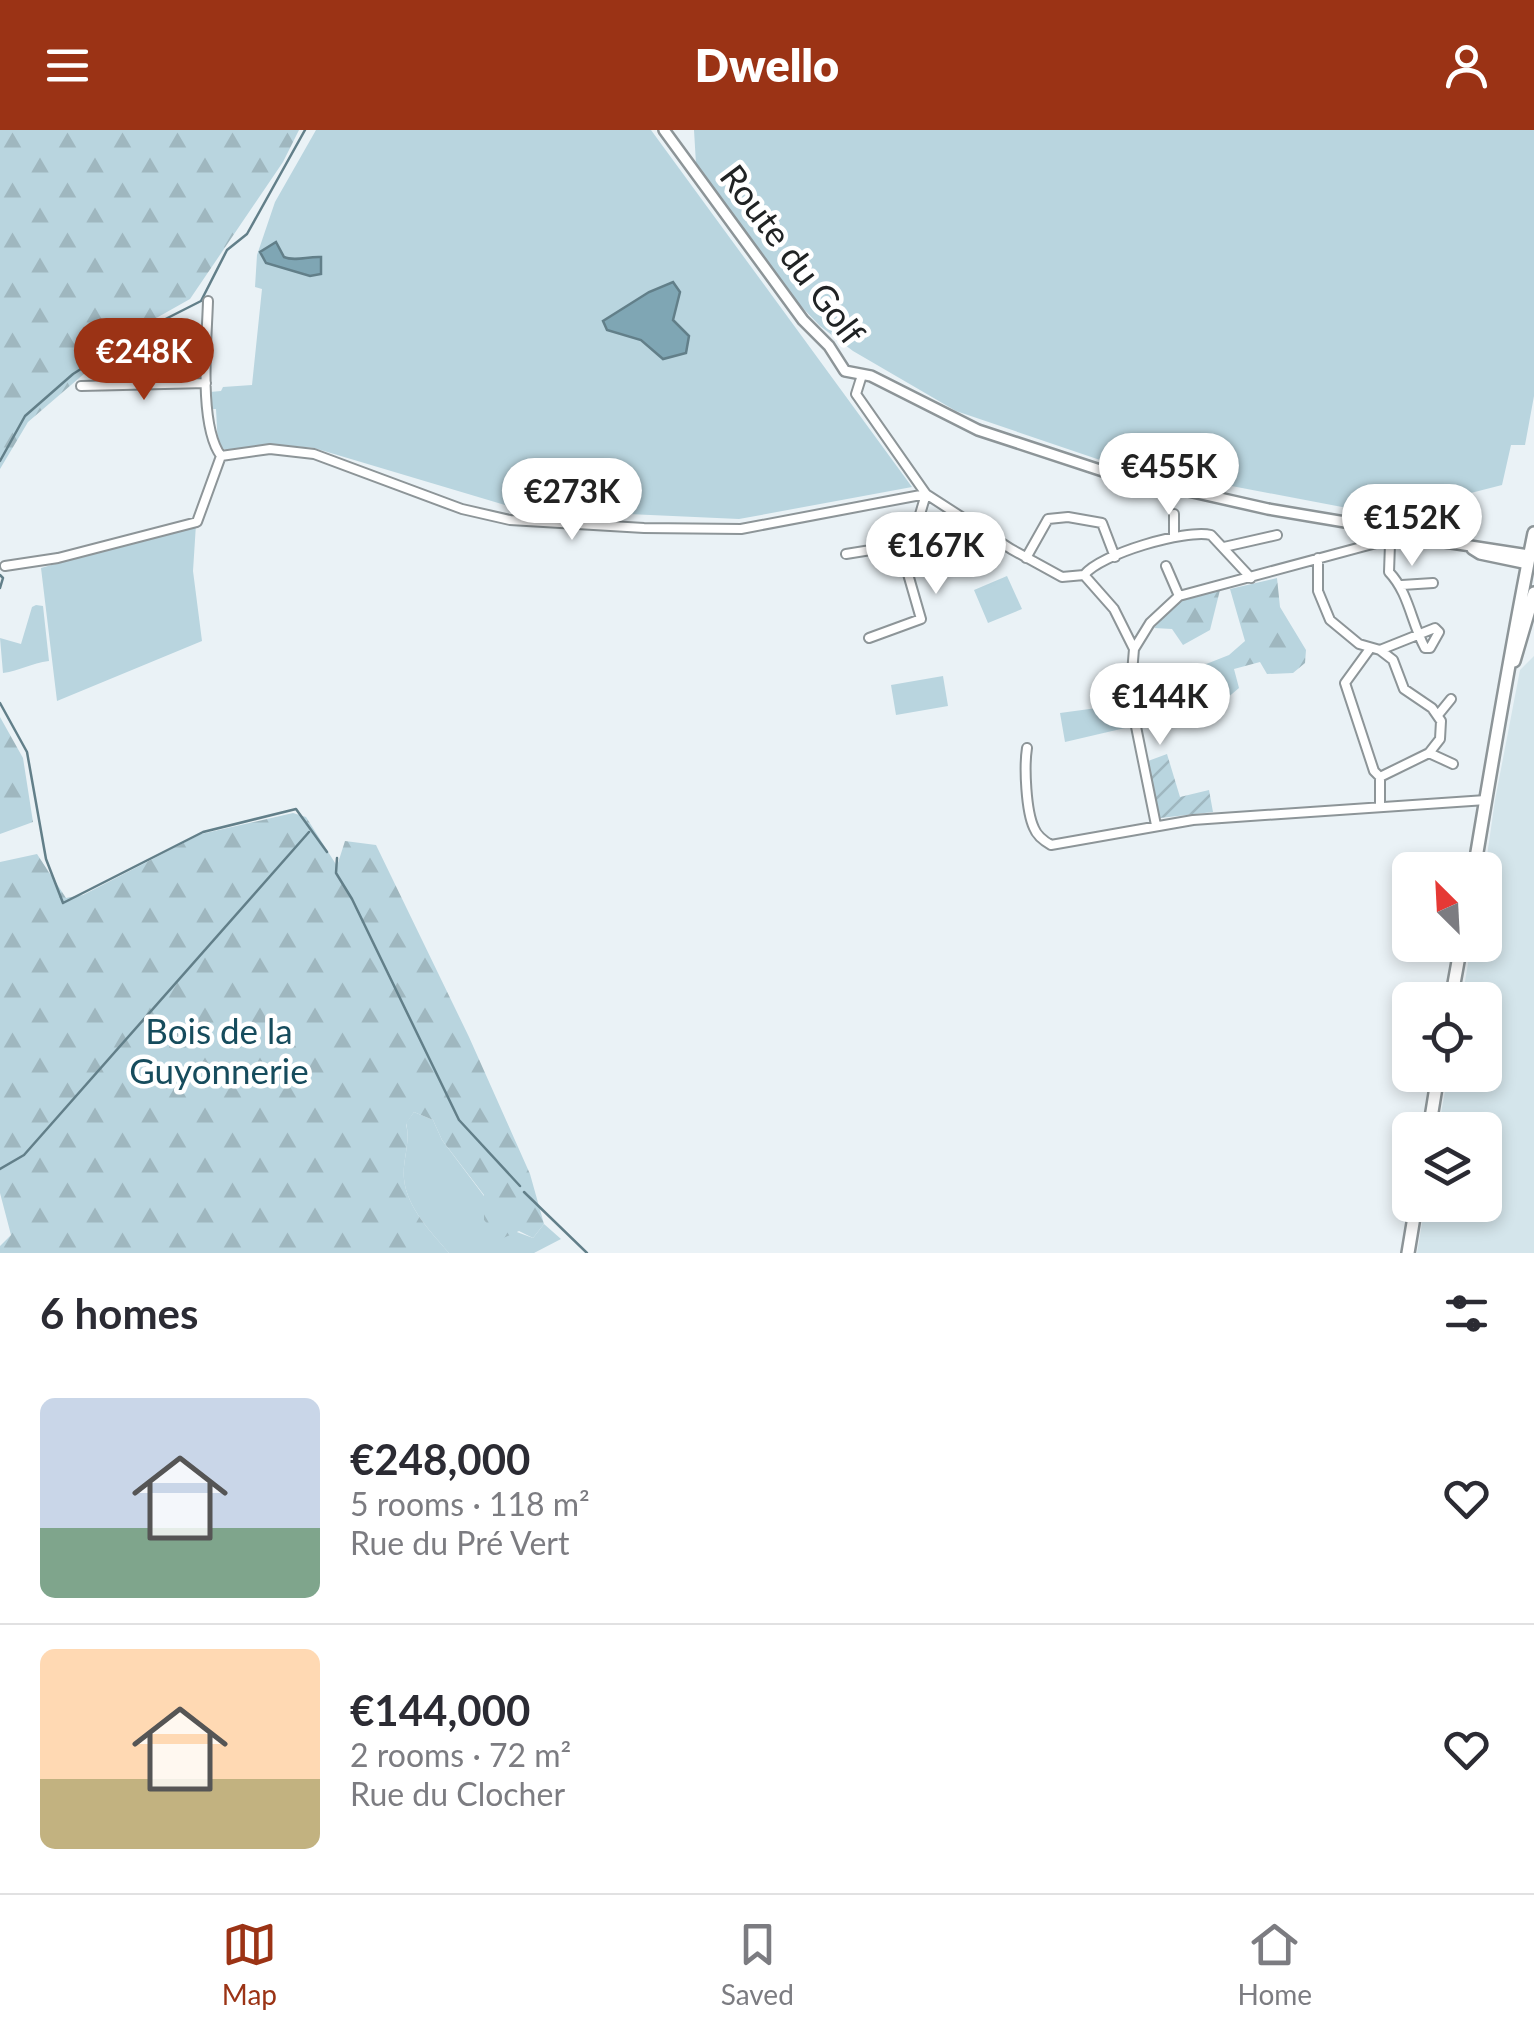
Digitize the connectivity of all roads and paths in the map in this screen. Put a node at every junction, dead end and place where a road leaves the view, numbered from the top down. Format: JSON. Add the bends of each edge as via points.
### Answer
{"nodes":[{"id":1,"x":664,"y":130,"type":"edge"},
{"id":2,"x":208,"y":301,"type":"dead end"},
{"id":3,"x":862,"y":375,"type":"junction"},
{"id":4,"x":206,"y":382,"type":"junction"},
{"id":5,"x":80,"y":386,"type":"dead end"},
{"id":6,"x":221,"y":456,"type":"junction"},
{"id":7,"x":926,"y":494,"type":"junction"},
{"id":8,"x":1174,"y":514,"type":"dead end"},
{"id":9,"x":1386,"y":524,"type":"junction"},
{"id":10,"x":1534,"y":533,"type":"edge"},
{"id":11,"x":1174,"y":536,"type":"junction"},
{"id":12,"x":1276,"y":536,"type":"dead end"},
{"id":13,"x":1380,"y":542,"type":"junction"},
{"id":14,"x":1224,"y":547,"type":"junction"},
{"id":15,"x":846,"y":554,"type":"dead end"},
{"id":16,"x":908,"y":555,"type":"junction"},
{"id":17,"x":1115,"y":557,"type":"junction"},
{"id":18,"x":1026,"y":558,"type":"junction"},
{"id":19,"x":1318,"y":558,"type":"junction"},
{"id":20,"x":1529,"y":559,"type":"junction"},
{"id":21,"x":5,"y":566,"type":"dead end"},
{"id":22,"x":1166,"y":566,"type":"dead end"},
{"id":23,"x":1084,"y":576,"type":"junction"},
{"id":24,"x":1251,"y":578,"type":"junction"},
{"id":25,"x":1433,"y":583,"type":"dead end"},
{"id":26,"x":1402,"y":586,"type":"junction"},
{"id":27,"x":1534,"y":593,"type":"edge"},
{"id":28,"x":1178,"y":596,"type":"junction"},
{"id":29,"x":869,"y":638,"type":"dead end"},
{"id":30,"x":1134,"y":649,"type":"junction"},
{"id":31,"x":1369,"y":650,"type":"junction"},
{"id":32,"x":1380,"y":650,"type":"junction"},
{"id":33,"x":1508,"y":674,"type":"junction"},
{"id":34,"x":1451,"y":699,"type":"dead end"},
{"id":35,"x":1438,"y":716,"type":"junction"},
{"id":36,"x":1028,"y":748,"type":"dead end"},
{"id":37,"x":1429,"y":753,"type":"junction"},
{"id":38,"x":1453,"y":764,"type":"dead end"},
{"id":39,"x":1380,"y":776,"type":"junction"},
{"id":40,"x":1486,"y":800,"type":"junction"},
{"id":41,"x":1380,"y":806,"type":"junction"},
{"id":42,"x":1156,"y":825,"type":"junction"},
{"id":43,"x":1477,"y":852,"type":"edge"},
{"id":44,"x":1413,"y":1222,"type":"edge"},
{"id":45,"x":1408,"y":1253,"type":"edge"}],
"edges":[{"from":1,"to":3,"type":"street","name":"Route du Golf","via":[[803,320],[845,371]]},
{"from":2,"to":4,"type":"street"},
{"from":3,"to":7,"type":"street","via":[[856,394]]},
{"from":3,"to":9,"type":"street","name":"Route du Golf","via":[[978,430],[1108,473],[1300,515]]},
{"from":4,"to":5,"type":"street"},
{"from":4,"to":6,"type":"street"},
{"from":6,"to":7,"type":"street","via":[[270,449],[314,454],[462,509],[510,520],[625,527],[741,530]]},
{"from":6,"to":21,"type":"street","via":[[197,522]]},
{"from":7,"to":16,"type":"street"},
{"from":7,"to":18,"type":"street"},
{"from":8,"to":11,"type":"street"},
{"from":9,"to":13,"type":"street"},
{"from":9,"to":20,"type":"street","name":"Route du Golf","via":[[1480,554]]},
{"from":10,"to":20,"type":"main road"},
{"from":11,"to":14,"type":"street","via":[[1206,533]]},
{"from":11,"to":17,"type":"street"},
{"from":12,"to":14,"type":"street"},
{"from":13,"to":19,"type":"street"},
{"from":13,"to":26,"type":"street","via":[[1390,544],[1389,572]]},
{"from":14,"to":24,"type":"street"},
{"from":15,"to":16,"type":"street","via":[[878,549]]},
{"from":16,"to":29,"type":"street","via":[[921,619]]},
{"from":17,"to":18,"type":"street","via":[[1102,523],[1068,517],[1048,520]]},
{"from":17,"to":23,"type":"street"},
{"from":18,"to":23,"type":"street","via":[[1062,578]]},
{"from":19,"to":24,"type":"street"},
{"from":19,"to":31,"type":"street","via":[[1326,614]]},
{"from":20,"to":33,"type":"main road"},
{"from":22,"to":28,"type":"street"},
{"from":23,"to":30,"type":"street","via":[[1114,609]]},
{"from":24,"to":28,"type":"street"},
{"from":25,"to":26,"type":"street"},
{"from":26,"to":32,"type":"street","via":[[1418,636]]},
{"from":27,"to":33,"type":"main road"},
{"from":28,"to":30,"type":"street"},
{"from":30,"to":42,"type":"street","via":[[1130,697]]},
{"from":31,"to":32,"type":"street"},
{"from":31,"to":39,"type":"street","via":[[1345,683]]},
{"from":32,"to":35,"type":"street","via":[[1393,660],[1404,689]]},
{"from":33,"to":40,"type":"main road"},
{"from":34,"to":35,"type":"street"},
{"from":35,"to":37,"type":"street","via":[[1440,739]]},
{"from":36,"to":42,"type":"street","via":[[1033,828],[1051,845]]},
{"from":37,"to":38,"type":"street"},
{"from":37,"to":39,"type":"street"},
{"from":39,"to":41,"type":"street"},
{"from":40,"to":41,"type":"street"},
{"from":40,"to":43,"type":"main road"},
{"from":41,"to":42,"type":"street"},
{"from":44,"to":45,"type":"main road"}]}
